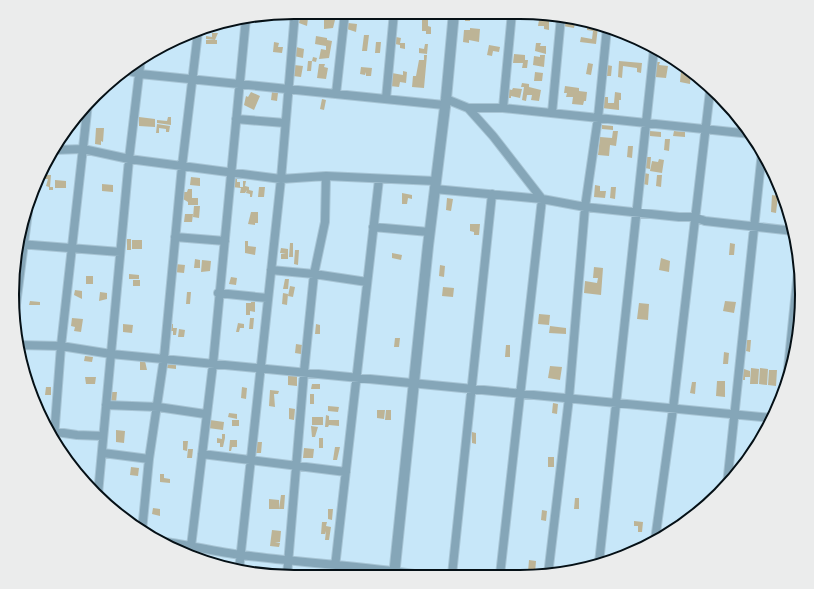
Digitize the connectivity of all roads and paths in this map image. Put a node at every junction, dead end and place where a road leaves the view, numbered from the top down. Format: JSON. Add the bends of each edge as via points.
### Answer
{"nodes":[{"id":1,"x":294,"y":19,"type":"edge"},
{"id":2,"x":344,"y":19,"type":"edge"},
{"id":3,"x":393,"y":19,"type":"edge"},
{"id":4,"x":453,"y":19,"type":"edge"},
{"id":5,"x":511,"y":19,"type":"edge"},
{"id":6,"x":561,"y":22,"type":"edge"},
{"id":7,"x":245,"y":23,"type":"edge"},
{"id":8,"x":606,"y":33,"type":"edge"},
{"id":9,"x":197,"y":37,"type":"edge"},
{"id":10,"x":653,"y":54,"type":"edge"},
{"id":11,"x":141,"y":65,"type":"edge"},
{"id":12,"x":132,"y":72,"type":"edge"},
{"id":13,"x":140,"y":74,"type":"junction"},
{"id":14,"x":193,"y":79,"type":"junction"},
{"id":15,"x":239,"y":84,"type":"junction"},
{"id":16,"x":288,"y":89,"type":"junction"},
{"id":17,"x":336,"y":94,"type":"junction"},
{"id":18,"x":710,"y":96,"type":"edge"},
{"id":19,"x":386,"y":99,"type":"junction"},
{"id":20,"x":445,"y":102,"type":"junction"},
{"id":21,"x":468,"y":108,"type":"junction"},
{"id":22,"x":504,"y":108,"type":"junction"},
{"id":23,"x":87,"y":113,"type":"edge"},
{"id":24,"x":552,"y":113,"type":"junction"},
{"id":25,"x":598,"y":118,"type":"junction"},
{"id":26,"x":236,"y":119,"type":"junction"},
{"id":27,"x":285,"y":123,"type":"junction"},
{"id":28,"x":646,"y":123,"type":"junction"},
{"id":29,"x":706,"y":129,"type":"junction"},
{"id":30,"x":743,"y":133,"type":"edge"},
{"id":31,"x":83,"y":149,"type":"junction"},
{"id":32,"x":60,"y":150,"type":"edge"},
{"id":33,"x":129,"y":160,"type":"junction"},
{"id":34,"x":761,"y":162,"type":"edge"},
{"id":35,"x":182,"y":166,"type":"junction"},
{"id":36,"x":231,"y":172,"type":"junction"},
{"id":37,"x":326,"y":176,"type":"junction"},
{"id":38,"x":281,"y":179,"type":"junction"},
{"id":39,"x":379,"y":179,"type":"junction"},
{"id":40,"x":435,"y":185,"type":"junction"},
{"id":41,"x":492,"y":194,"type":"junction"},
{"id":42,"x":542,"y":199,"type":"junction"},
{"id":43,"x":585,"y":207,"type":"junction"},
{"id":44,"x":636,"y":211,"type":"junction"},
{"id":45,"x":694,"y":217,"type":"junction"},
{"id":46,"x":374,"y":226,"type":"junction"},
{"id":47,"x":753,"y":226,"type":"junction"},
{"id":48,"x":788,"y":230,"type":"edge"},
{"id":49,"x":429,"y":232,"type":"junction"},
{"id":50,"x":175,"y":237,"type":"junction"},
{"id":51,"x":225,"y":241,"type":"junction"},
{"id":52,"x":23,"y":244,"type":"edge"},
{"id":53,"x":72,"y":249,"type":"junction"},
{"id":54,"x":120,"y":252,"type":"junction"},
{"id":55,"x":271,"y":270,"type":"junction"},
{"id":56,"x":314,"y":274,"type":"junction"},
{"id":57,"x":367,"y":282,"type":"junction"},
{"id":58,"x":218,"y":293,"type":"junction"},
{"id":59,"x":268,"y":298,"type":"junction"},
{"id":60,"x":794,"y":307,"type":"edge"},
{"id":61,"x":24,"y":345,"type":"edge"},
{"id":62,"x":61,"y":346,"type":"junction"},
{"id":63,"x":790,"y":347,"type":"edge"},
{"id":64,"x":111,"y":354,"type":"junction"},
{"id":65,"x":164,"y":358,"type":"junction"},
{"id":66,"x":212,"y":364,"type":"junction"},
{"id":67,"x":260,"y":368,"type":"junction"},
{"id":68,"x":304,"y":372,"type":"junction"},
{"id":69,"x":357,"y":377,"type":"junction"},
{"id":70,"x":414,"y":383,"type":"junction"},
{"id":71,"x":472,"y":389,"type":"junction"},
{"id":72,"x":520,"y":393,"type":"junction"},
{"id":73,"x":569,"y":398,"type":"junction"},
{"id":74,"x":616,"y":403,"type":"junction"},
{"id":75,"x":106,"y":405,"type":"junction"},
{"id":76,"x":158,"y":407,"type":"junction"},
{"id":77,"x":672,"y":409,"type":"junction"},
{"id":78,"x":206,"y":414,"type":"junction"},
{"id":79,"x":735,"y":414,"type":"junction"},
{"id":80,"x":766,"y":417,"type":"edge"},
{"id":81,"x":54,"y":428,"type":"edge"},
{"id":82,"x":57,"y":433,"type":"edge"},
{"id":83,"x":103,"y":436,"type":"junction"},
{"id":84,"x":102,"y":453,"type":"junction"},
{"id":85,"x":202,"y":454,"type":"junction"},
{"id":86,"x":149,"y":459,"type":"junction"},
{"id":87,"x":250,"y":460,"type":"junction"},
{"id":88,"x":297,"y":466,"type":"junction"},
{"id":89,"x":346,"y":472,"type":"junction"},
{"id":90,"x":728,"y":474,"type":"edge"},
{"id":91,"x":99,"y":488,"type":"edge"},
{"id":92,"x":143,"y":525,"type":"edge"},
{"id":93,"x":656,"y":534,"type":"edge"},
{"id":94,"x":176,"y":543,"type":"edge"},
{"id":95,"x":190,"y":545,"type":"junction"},
{"id":96,"x":190,"y":549,"type":"edge"},
{"id":97,"x":241,"y":555,"type":"junction"},
{"id":98,"x":600,"y":558,"type":"edge"},
{"id":99,"x":289,"y":561,"type":"junction"},
{"id":100,"x":335,"y":564,"type":"junction"},
{"id":101,"x":240,"y":565,"type":"edge"},
{"id":102,"x":549,"y":568,"type":"edge"},
{"id":103,"x":288,"y":570,"type":"edge"},
{"id":104,"x":334,"y":570,"type":"edge"},
{"id":105,"x":375,"y":570,"type":"edge"},
{"id":106,"x":395,"y":570,"type":"edge"},
{"id":107,"x":453,"y":570,"type":"edge"},
{"id":108,"x":501,"y":570,"type":"edge"}],
"edges":[{"from":1,"to":16,"type":"street"},
{"from":2,"to":17,"type":"street"},
{"from":3,"to":19,"type":"street"},
{"from":4,"to":20,"type":"street"},
{"from":5,"to":22,"type":"street"},
{"from":6,"to":24,"type":"street"},
{"from":7,"to":15,"type":"street"},
{"from":8,"to":25,"type":"street"},
{"from":9,"to":14,"type":"street"},
{"from":10,"to":28,"type":"street"},
{"from":11,"to":13,"type":"street"},
{"from":12,"to":13,"type":"street"},
{"from":13,"to":14,"type":"street"},
{"from":13,"to":33,"type":"street"},
{"from":14,"to":15,"type":"street"},
{"from":14,"to":35,"type":"street"},
{"from":15,"to":16,"type":"street"},
{"from":15,"to":26,"type":"street"},
{"from":16,"to":17,"type":"street"},
{"from":16,"to":27,"type":"street"},
{"from":17,"to":19,"type":"street"},
{"from":18,"to":29,"type":"street"},
{"from":19,"to":20,"type":"street"},
{"from":20,"to":21,"type":"street"},
{"from":20,"to":40,"type":"street"},
{"from":21,"to":22,"type":"street"},
{"from":21,"to":42,"type":"street"},
{"from":22,"to":24,"type":"street"},
{"from":23,"to":31,"type":"street"},
{"from":24,"to":25,"type":"street"},
{"from":25,"to":28,"type":"street"},
{"from":25,"to":43,"type":"street"},
{"from":26,"to":27,"type":"street"},
{"from":26,"to":36,"type":"street"},
{"from":27,"to":38,"type":"street"},
{"from":28,"to":29,"type":"street"},
{"from":28,"to":44,"type":"street"},
{"from":29,"to":30,"type":"street"},
{"from":29,"to":45,"type":"street"},
{"from":31,"to":32,"type":"street"},
{"from":31,"to":33,"type":"street"},
{"from":31,"to":53,"type":"street"},
{"from":33,"to":35,"type":"street"},
{"from":33,"to":54,"type":"street"},
{"from":34,"to":47,"type":"street"},
{"from":35,"to":36,"type":"street"},
{"from":35,"to":50,"type":"street"},
{"from":36,"to":38,"type":"street"},
{"from":36,"to":51,"type":"street"},
{"from":37,"to":38,"type":"street"},
{"from":37,"to":39,"type":"street"},
{"from":37,"to":56,"type":"street","via":[[325,222]]},
{"from":38,"to":55,"type":"street"},
{"from":39,"to":40,"type":"street"},
{"from":39,"to":46,"type":"street"},
{"from":40,"to":41,"type":"street"},
{"from":40,"to":49,"type":"street"},
{"from":41,"to":42,"type":"street"},
{"from":41,"to":71,"type":"street"},
{"from":42,"to":43,"type":"street"},
{"from":42,"to":72,"type":"street"},
{"from":43,"to":44,"type":"street"},
{"from":43,"to":73,"type":"street"},
{"from":44,"to":45,"type":"street"},
{"from":44,"to":74,"type":"street"},
{"from":45,"to":47,"type":"street","via":[[705,221]]},
{"from":45,"to":77,"type":"street"},
{"from":46,"to":49,"type":"street"},
{"from":46,"to":57,"type":"street"},
{"from":47,"to":48,"type":"street"},
{"from":47,"to":79,"type":"street"},
{"from":49,"to":70,"type":"street"},
{"from":50,"to":51,"type":"street"},
{"from":50,"to":65,"type":"street"},
{"from":51,"to":58,"type":"street"},
{"from":52,"to":53,"type":"street"},
{"from":53,"to":54,"type":"street"},
{"from":53,"to":62,"type":"street"},
{"from":54,"to":64,"type":"street"},
{"from":55,"to":56,"type":"street"},
{"from":55,"to":59,"type":"street"},
{"from":56,"to":57,"type":"street"},
{"from":56,"to":68,"type":"street"},
{"from":57,"to":69,"type":"street"},
{"from":58,"to":59,"type":"street"},
{"from":58,"to":66,"type":"street"},
{"from":59,"to":67,"type":"street"},
{"from":60,"to":63,"type":"street"},
{"from":61,"to":62,"type":"street"},
{"from":62,"to":64,"type":"street"},
{"from":62,"to":81,"type":"street"},
{"from":64,"to":65,"type":"street"},
{"from":64,"to":75,"type":"street"},
{"from":65,"to":66,"type":"street"},
{"from":65,"to":76,"type":"street"},
{"from":66,"to":67,"type":"street"},
{"from":66,"to":78,"type":"street"},
{"from":67,"to":68,"type":"street"},
{"from":67,"to":87,"type":"street"},
{"from":68,"to":69,"type":"street"},
{"from":68,"to":88,"type":"street"},
{"from":69,"to":70,"type":"street"},
{"from":69,"to":89,"type":"street"},
{"from":70,"to":71,"type":"street"},
{"from":70,"to":106,"type":"street"},
{"from":71,"to":72,"type":"street"},
{"from":71,"to":107,"type":"street"},
{"from":72,"to":73,"type":"street"},
{"from":72,"to":108,"type":"street"},
{"from":73,"to":74,"type":"street"},
{"from":73,"to":102,"type":"street"},
{"from":74,"to":77,"type":"street"},
{"from":74,"to":98,"type":"street"},
{"from":75,"to":76,"type":"street"},
{"from":75,"to":83,"type":"street"},
{"from":76,"to":78,"type":"street"},
{"from":76,"to":86,"type":"street"},
{"from":77,"to":79,"type":"street"},
{"from":77,"to":93,"type":"street"},
{"from":78,"to":85,"type":"street"},
{"from":79,"to":80,"type":"street"},
{"from":79,"to":90,"type":"street"},
{"from":82,"to":83,"type":"street"},
{"from":83,"to":84,"type":"street"},
{"from":84,"to":86,"type":"street"},
{"from":84,"to":91,"type":"street"},
{"from":85,"to":87,"type":"street"},
{"from":85,"to":95,"type":"street"},
{"from":86,"to":92,"type":"street"},
{"from":87,"to":88,"type":"street"},
{"from":87,"to":97,"type":"street"},
{"from":88,"to":89,"type":"street"},
{"from":88,"to":99,"type":"street"},
{"from":89,"to":100,"type":"street"},
{"from":94,"to":95,"type":"street"},
{"from":95,"to":96,"type":"street"},
{"from":95,"to":97,"type":"street"},
{"from":97,"to":99,"type":"street"},
{"from":97,"to":101,"type":"street"},
{"from":99,"to":100,"type":"street"},
{"from":99,"to":103,"type":"street"},
{"from":100,"to":104,"type":"street"},
{"from":100,"to":105,"type":"street"}]}
